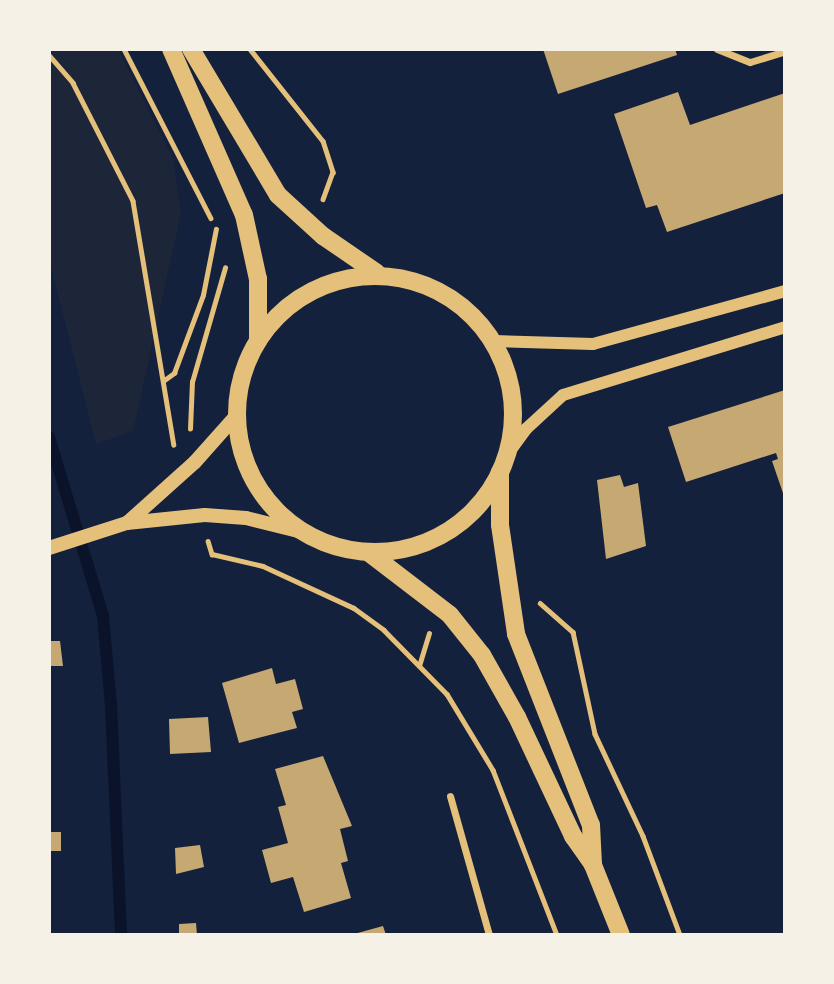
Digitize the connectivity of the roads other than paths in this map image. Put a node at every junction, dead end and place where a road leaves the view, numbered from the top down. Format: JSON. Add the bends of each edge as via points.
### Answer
{"nodes":[{"id":1,"x":171,"y":49,"type":"edge"},
{"id":2,"x":191,"y":49,"type":"edge"},
{"id":3,"x":716,"y":49,"type":"edge"},
{"id":4,"x":785,"y":51,"type":"edge"},
{"id":5,"x":377,"y":273,"type":"junction"},
{"id":6,"x":785,"y":291,"type":"edge"},
{"id":7,"x":785,"y":327,"type":"edge"},
{"id":8,"x":258,"y":341,"type":"junction"},
{"id":9,"x":493,"y":341,"type":"junction"},
{"id":10,"x":236,"y":416,"type":"junction"},
{"id":11,"x":503,"y":465,"type":"junction"},
{"id":12,"x":127,"y":523,"type":"junction"},
{"id":13,"x":302,"y":532,"type":"junction"},
{"id":14,"x":49,"y":548,"type":"edge"},
{"id":15,"x":368,"y":552,"type":"junction"},
{"id":16,"x":450,"y":796,"type":"dead end"},
{"id":17,"x":593,"y":865,"type":"junction"},
{"id":18,"x":489,"y":935,"type":"edge"},
{"id":19,"x":621,"y":935,"type":"edge"}],
"edges":[{"from":1,"to":8,"type":"main road","via":[[228,172],[252,243],[258,279]]},
{"from":2,"to":5,"type":"main road","via":[[278,195],[300,217]]},
{"from":3,"to":4,"type":"street","via":[[750,62]]},
{"from":5,"to":8,"type":"main road","via":[[325,285],[286,309]]},
{"from":5,"to":9,"type":"main road","via":[[435,289],[468,311]]},
{"from":6,"to":9,"type":"street","via":[[593,344]]},
{"from":7,"to":11,"type":"street","via":[[563,395],[526,429]]},
{"from":8,"to":10,"type":"main road","via":[[242,376]]},
{"from":9,"to":11,"type":"main road","via":[[509,377],[513,409]]},
{"from":10,"to":12,"type":"main road","via":[[195,462]]},
{"from":10,"to":13,"type":"main road","via":[[241,451],[254,483],[275,511]]},
{"from":11,"to":15,"type":"main road","via":[[478,506],[446,532],[409,548]]},
{"from":11,"to":17,"type":"main road","via":[[500,524],[516,634],[590,825]]},
{"from":12,"to":13,"type":"main road","via":[[205,515],[246,518]]},
{"from":12,"to":14,"type":"main road"},
{"from":13,"to":15,"type":"main road","via":[[334,547]]},
{"from":15,"to":17,"type":"main road","via":[[450,615],[482,655],[573,836]]},
{"from":16,"to":18,"type":"street"},
{"from":17,"to":19,"type":"main road"}]}
